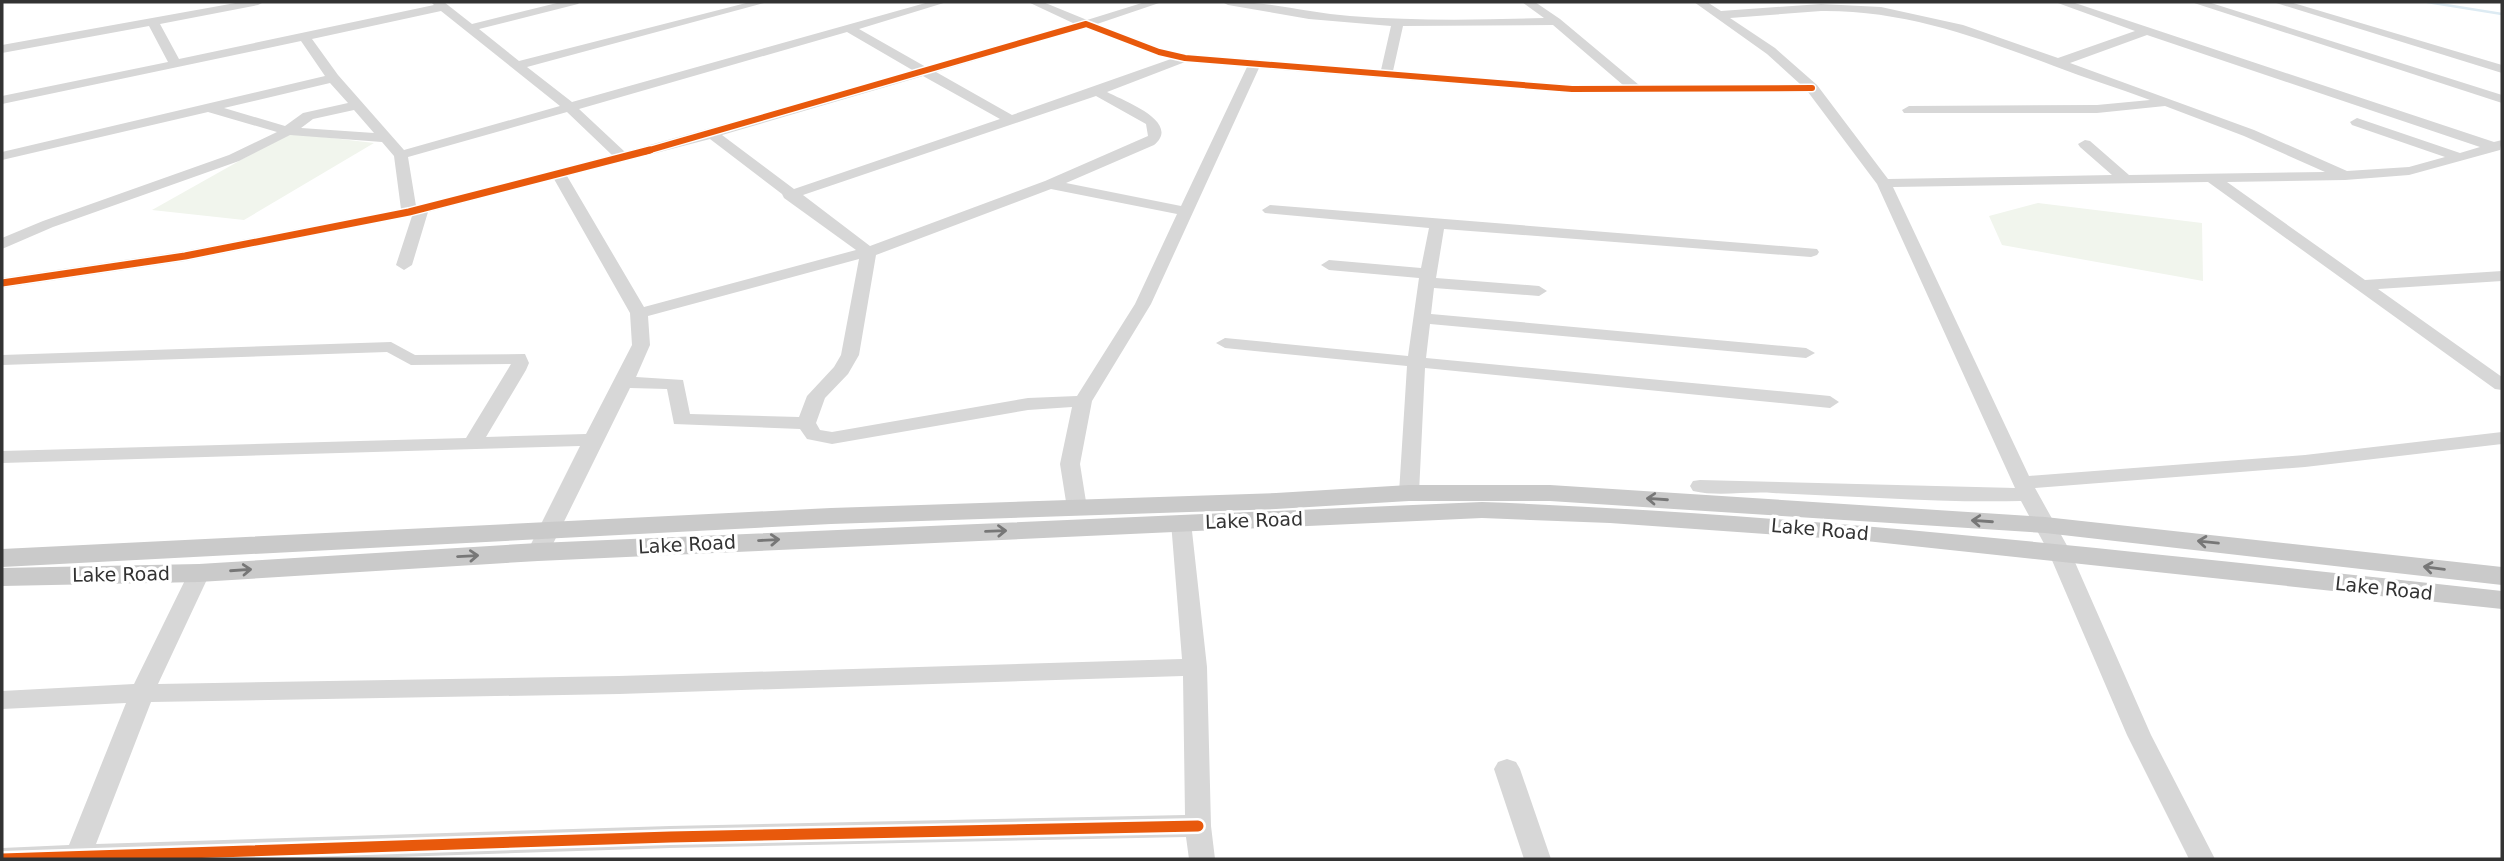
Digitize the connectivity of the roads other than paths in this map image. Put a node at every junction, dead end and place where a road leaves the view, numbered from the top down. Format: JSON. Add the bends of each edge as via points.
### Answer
{"nodes":[{"id":1,"x":258,"y":2,"type":"edge"},
{"id":2,"x":574,"y":2,"type":"edge"},
{"id":3,"x":762,"y":2,"type":"edge"},
{"id":4,"x":941,"y":2,"type":"edge"},
{"id":5,"x":1034,"y":2,"type":"edge"},
{"id":6,"x":1156,"y":2,"type":"edge"},
{"id":7,"x":1228,"y":2,"type":"edge"},
{"id":8,"x":1528,"y":2,"type":"edge"},
{"id":9,"x":1700,"y":2,"type":"edge"},
{"id":10,"x":1916,"y":2,"type":"edge"},
{"id":11,"x":2060,"y":2,"type":"edge"},
{"id":12,"x":2197,"y":2,"type":"edge"},
{"id":13,"x":2279,"y":2,"type":"edge"},
{"id":14,"x":440,"y":4,"type":"edge"},
{"id":15,"x":1853,"y":5,"type":"edge"},
{"id":16,"x":1893,"y":12,"type":"junction"},
{"id":17,"x":1721,"y":15,"type":"junction"},
{"id":18,"x":1556,"y":21,"type":"junction"},
{"id":19,"x":153,"y":22,"type":"junction"},
{"id":20,"x":1398,"y":22,"type":"junction"},
{"id":21,"x":1086,"y":24,"type":"junction"},
{"id":22,"x":470,"y":27,"type":"junction"},
{"id":23,"x":848,"y":28,"type":"junction"},
{"id":24,"x":2146,"y":31,"type":"junction"},
{"id":25,"x":304,"y":37,"type":"junction"},
{"id":26,"x":2,"y":49,"type":"edge"},
{"id":27,"x":1185,"y":58,"type":"junction"},
{"id":28,"x":2057,"y":63,"type":"junction"},
{"id":29,"x":175,"y":64,"type":"junction"},
{"id":30,"x":1255,"y":64,"type":"junction"},
{"id":31,"x":518,"y":65,"type":"junction"},
{"id":32,"x":2502,"y":69,"type":"edge"},
{"id":33,"x":923,"y":71,"type":"junction"},
{"id":34,"x":1386,"y":75,"type":"junction"},
{"id":35,"x":333,"y":78,"type":"junction"},
{"id":36,"x":1812,"y":88,"type":"junction"},
{"id":37,"x":1637,"y":90,"type":"junction"},
{"id":38,"x":1097,"y":91,"type":"junction"},
{"id":39,"x":2502,"y":99,"type":"edge"},
{"id":40,"x":2,"y":100,"type":"edge"},
{"id":41,"x":2168,"y":102,"type":"junction"},
{"id":42,"x":356,"y":105,"type":"junction"},
{"id":43,"x":209,"y":107,"type":"junction"},
{"id":44,"x":571,"y":108,"type":"junction"},
{"id":45,"x":1909,"y":110,"type":"dead end"},
{"id":46,"x":1011,"y":120,"type":"junction"},
{"id":47,"x":2357,"y":122,"type":"dead end"},
{"id":48,"x":287,"y":131,"type":"junction"},
{"id":49,"x":712,"y":134,"type":"junction"},
{"id":50,"x":387,"y":138,"type":"junction"},
{"id":51,"x":2085,"y":144,"type":"dead end"},
{"id":52,"x":2499,"y":146,"type":"edge"},
{"id":53,"x":401,"y":155,"type":"junction"},
{"id":54,"x":2,"y":156,"type":"edge"},
{"id":55,"x":622,"y":157,"type":"junction"},
{"id":56,"x":2460,"y":158,"type":"junction"},
{"id":57,"x":558,"y":173,"type":"junction"},
{"id":58,"x":2345,"y":176,"type":"junction"},
{"id":59,"x":2125,"y":179,"type":"junction"},
{"id":60,"x":2213,"y":179,"type":"junction"},
{"id":61,"x":1884,"y":183,"type":"junction"},
{"id":62,"x":1050,"y":184,"type":"junction"},
{"id":63,"x":789,"y":195,"type":"junction"},
{"id":64,"x":1270,"y":209,"type":"dead end"},
{"id":65,"x":416,"y":210,"type":"junction"},
{"id":66,"x":1188,"y":212,"type":"junction"},
{"id":67,"x":1437,"y":223,"type":"junction"},
{"id":68,"x":2,"y":244,"type":"edge"},
{"id":69,"x":868,"y":252,"type":"junction"},
{"id":70,"x":1811,"y":252,"type":"dead end"},
{"id":71,"x":404,"y":265,"type":"dead end"},
{"id":72,"x":1329,"y":265,"type":"dead end"},
{"id":73,"x":2502,"y":276,"type":"edge"},
{"id":74,"x":1427,"y":278,"type":"junction"},
{"id":75,"x":2,"y":283,"type":"edge"},
{"id":76,"x":2364,"y":285,"type":"junction"},
{"id":77,"x":1539,"y":291,"type":"dead end"},
{"id":78,"x":639,"y":313,"type":"junction"},
{"id":79,"x":1422,"y":318,"type":"junction"},
{"id":80,"x":1225,"y":343,"type":"dead end"},
{"id":81,"x":1806,"y":353,"type":"dead end"},
{"id":82,"x":2,"y":360,"type":"edge"},
{"id":83,"x":1416,"y":362,"type":"junction"},
{"id":84,"x":625,"y":382,"type":"junction"},
{"id":85,"x":2502,"y":385,"type":"edge"},
{"id":86,"x":1083,"y":401,"type":"junction"},
{"id":87,"x":1830,"y":402,"type":"dead end"},
{"id":88,"x":806,"y":423,"type":"junction"},
{"id":89,"x":2502,"y":438,"type":"edge"},
{"id":90,"x":593,"y":440,"type":"junction"},
{"id":91,"x":472,"y":444,"type":"junction"},
{"id":92,"x":2,"y":457,"type":"edge"},
{"id":93,"x":1700,"y":486,"type":"dead end"},
{"id":94,"x":2025,"y":488,"type":"junction"},
{"id":95,"x":1409,"y":493,"type":"junction"},
{"id":96,"x":1077,"y":508,"type":"junction"},
{"id":97,"x":1181,"y":522,"type":"junction"},
{"id":98,"x":2045,"y":525,"type":"junction"},
{"id":99,"x":543,"y":541,"type":"junction"},
{"id":100,"x":2059,"y":551,"type":"junction"},
{"id":101,"x":2,"y":558,"type":"edge"},
{"id":102,"x":198,"y":573,"type":"junction"},
{"id":103,"x":2502,"y":576,"type":"edge"},
{"id":104,"x":2,"y":577,"type":"edge"},
{"id":105,"x":2502,"y":600,"type":"edge"},
{"id":106,"x":1195,"y":667,"type":"junction"},
{"id":107,"x":142,"y":693,"type":"junction"},
{"id":108,"x":2,"y":700,"type":"edge"},
{"id":109,"x":1507,"y":769,"type":"dead end"},
{"id":110,"x":1198,"y":826,"type":"junction"},
{"id":111,"x":78,"y":858,"type":"edge"},
{"id":112,"x":2,"y":859,"type":"edge"},
{"id":113,"x":1202,"y":859,"type":"edge"},
{"id":114,"x":1538,"y":859,"type":"edge"},
{"id":115,"x":2202,"y":859,"type":"edge"}],
"edges":[{"from":1,"to":19,"type":"street"},
{"from":2,"to":22,"type":"street"},
{"from":3,"to":31,"type":"street"},
{"from":4,"to":23,"type":"street"},
{"from":5,"to":21,"type":"street"},
{"from":6,"to":21,"type":"street"},
{"from":7,"to":20,"type":"street","via":[[1304,16]]},
{"from":8,"to":18,"type":"street"},
{"from":9,"to":17,"type":"street"},
{"from":10,"to":16,"type":"street"},
{"from":11,"to":24,"type":"street"},
{"from":12,"to":39,"type":"street"},
{"from":13,"to":32,"type":"street"},
{"from":14,"to":22,"type":"street"},
{"from":14,"to":25,"type":"street"},
{"from":15,"to":16,"type":"street"},
{"from":15,"to":17,"type":"street"},
{"from":16,"to":28,"type":"street","via":[[1955,26]]},
{"from":17,"to":36,"type":"street"},
{"from":18,"to":20,"type":"street"},
{"from":18,"to":37,"type":"street"},
{"from":19,"to":26,"type":"street"},
{"from":19,"to":29,"type":"street"},
{"from":20,"to":34,"type":"street"},
{"from":21,"to":27,"type":"street"},
{"from":21,"to":33,"type":"street"},
{"from":22,"to":31,"type":"street"},
{"from":23,"to":33,"type":"street"},
{"from":23,"to":44,"type":"street"},
{"from":24,"to":28,"type":"street"},
{"from":24,"to":52,"type":"street"},
{"from":25,"to":29,"type":"street"},
{"from":25,"to":35,"type":"street"},
{"from":27,"to":30,"type":"street"},
{"from":27,"to":38,"type":"street"},
{"from":28,"to":41,"type":"street"},
{"from":29,"to":40,"type":"street"},
{"from":30,"to":34,"type":"street"},
{"from":30,"to":66,"type":"street"},
{"from":31,"to":44,"type":"street"},
{"from":33,"to":46,"type":"street"},
{"from":33,"to":49,"type":"street"},
{"from":34,"to":37,"type":"street"},
{"from":35,"to":42,"type":"street"},
{"from":35,"to":43,"type":"street"},
{"from":36,"to":37,"type":"street"},
{"from":36,"to":61,"type":"street"},
{"from":38,"to":46,"type":"street"},
{"from":38,"to":62,"type":"street","via":[[1145,116],[1156,129],[1155,136]]},
{"from":41,"to":45,"type":"street","via":[[2097,108]]},
{"from":41,"to":58,"type":"street","via":[[2259,134]]},
{"from":42,"to":48,"type":"street","via":[[308,116]]},
{"from":42,"to":50,"type":"street"},
{"from":43,"to":48,"type":"street"},
{"from":43,"to":54,"type":"street"},
{"from":44,"to":53,"type":"street"},
{"from":44,"to":55,"type":"street"},
{"from":46,"to":63,"type":"street"},
{"from":47,"to":56,"type":"street"},
{"from":48,"to":50,"type":"street"},
{"from":48,"to":68,"type":"street","via":[[234,158]]},
{"from":49,"to":55,"type":"street"},
{"from":49,"to":63,"type":"street"},
{"from":50,"to":53,"type":"street"},
{"from":51,"to":59,"type":"street"},
{"from":52,"to":56,"type":"street"},
{"from":53,"to":65,"type":"street"},
{"from":55,"to":57,"type":"street"},
{"from":56,"to":58,"type":"street","via":[[2409,171]]},
{"from":57,"to":65,"type":"street"},
{"from":57,"to":78,"type":"street"},
{"from":58,"to":60,"type":"street"},
{"from":59,"to":60,"type":"street"},
{"from":59,"to":61,"type":"street"},
{"from":60,"to":76,"type":"street"},
{"from":61,"to":94,"type":"street"},
{"from":62,"to":66,"type":"street"},
{"from":62,"to":69,"type":"street"},
{"from":63,"to":69,"type":"street"},
{"from":64,"to":67,"type":"street"},
{"from":65,"to":71,"type":"street"},
{"from":65,"to":75,"type":"street","via":[[198,254]]},
{"from":66,"to":86,"type":"street","via":[[1143,304]]},
{"from":67,"to":70,"type":"street"},
{"from":67,"to":74,"type":"street"},
{"from":69,"to":78,"type":"street"},
{"from":69,"to":88,"type":"street","via":[[850,355],[816,396]]},
{"from":72,"to":74,"type":"street"},
{"from":73,"to":76,"type":"street"},
{"from":74,"to":77,"type":"street"},
{"from":74,"to":79,"type":"street"},
{"from":76,"to":85,"type":"street"},
{"from":78,"to":84,"type":"street","via":[[641,345]]},
{"from":79,"to":81,"type":"street"},
{"from":79,"to":83,"type":"street"},
{"from":80,"to":83,"type":"street"},
{"from":82,"to":91,"type":"street","via":[[391,347],[411,360],[519,358],[517,370]]},
{"from":83,"to":87,"type":"street"},
{"from":83,"to":95,"type":"street"},
{"from":84,"to":88,"type":"street","via":[[676,384],[681,420]]},
{"from":84,"to":90,"type":"street"},
{"from":86,"to":88,"type":"street","via":[[1028,404],[832,438],[814,435]]},
{"from":86,"to":96,"type":"street","via":[[1070,464]]},
{"from":89,"to":94,"type":"street"},
{"from":90,"to":91,"type":"street"},
{"from":90,"to":99,"type":"street"},
{"from":91,"to":92,"type":"street"},
{"from":93,"to":94,"type":"street","via":[[1978,496]]},
{"from":94,"to":98,"type":"street"},
{"from":95,"to":96,"type":"main road","name":"Lake Road"},
{"from":98,"to":95,"type":"main road","name":"Lake Road","one_way":true,"via":[[1605,495]]},
{"from":96,"to":99,"type":"main road","name":"Lake Road","via":[[831,516]]},
{"from":99,"to":97,"type":"main road","name":"Lake Road","one_way":true},
{"from":97,"to":100,"type":"main road","name":"Lake Road","via":[[1482,510],[1559,512],[1773,525]]},
{"from":97,"to":106,"type":"street"},
{"from":98,"to":100,"type":"street"},
{"from":103,"to":98,"type":"main road","name":"Lake Road","one_way":true},
{"from":99,"to":101,"type":"main road","name":"Lake Road"},
{"from":102,"to":99,"type":"main road","name":"Lake Road","one_way":true},
{"from":100,"to":105,"type":"main road","name":"Lake Road"},
{"from":100,"to":115,"type":"street","via":[[2139,735]]},
{"from":102,"to":104,"type":"main road","name":"Lake Road"},
{"from":102,"to":107,"type":"street"},
{"from":106,"to":107,"type":"street","via":[[619,685]]},
{"from":106,"to":110,"type":"street"},
{"from":107,"to":108,"type":"street"},
{"from":107,"to":111,"type":"street"},
{"from":109,"to":114,"type":"street"},
{"from":110,"to":111,"type":"street","via":[[670,837]]},
{"from":110,"to":113,"type":"street"},
{"from":111,"to":112,"type":"street"}]}
